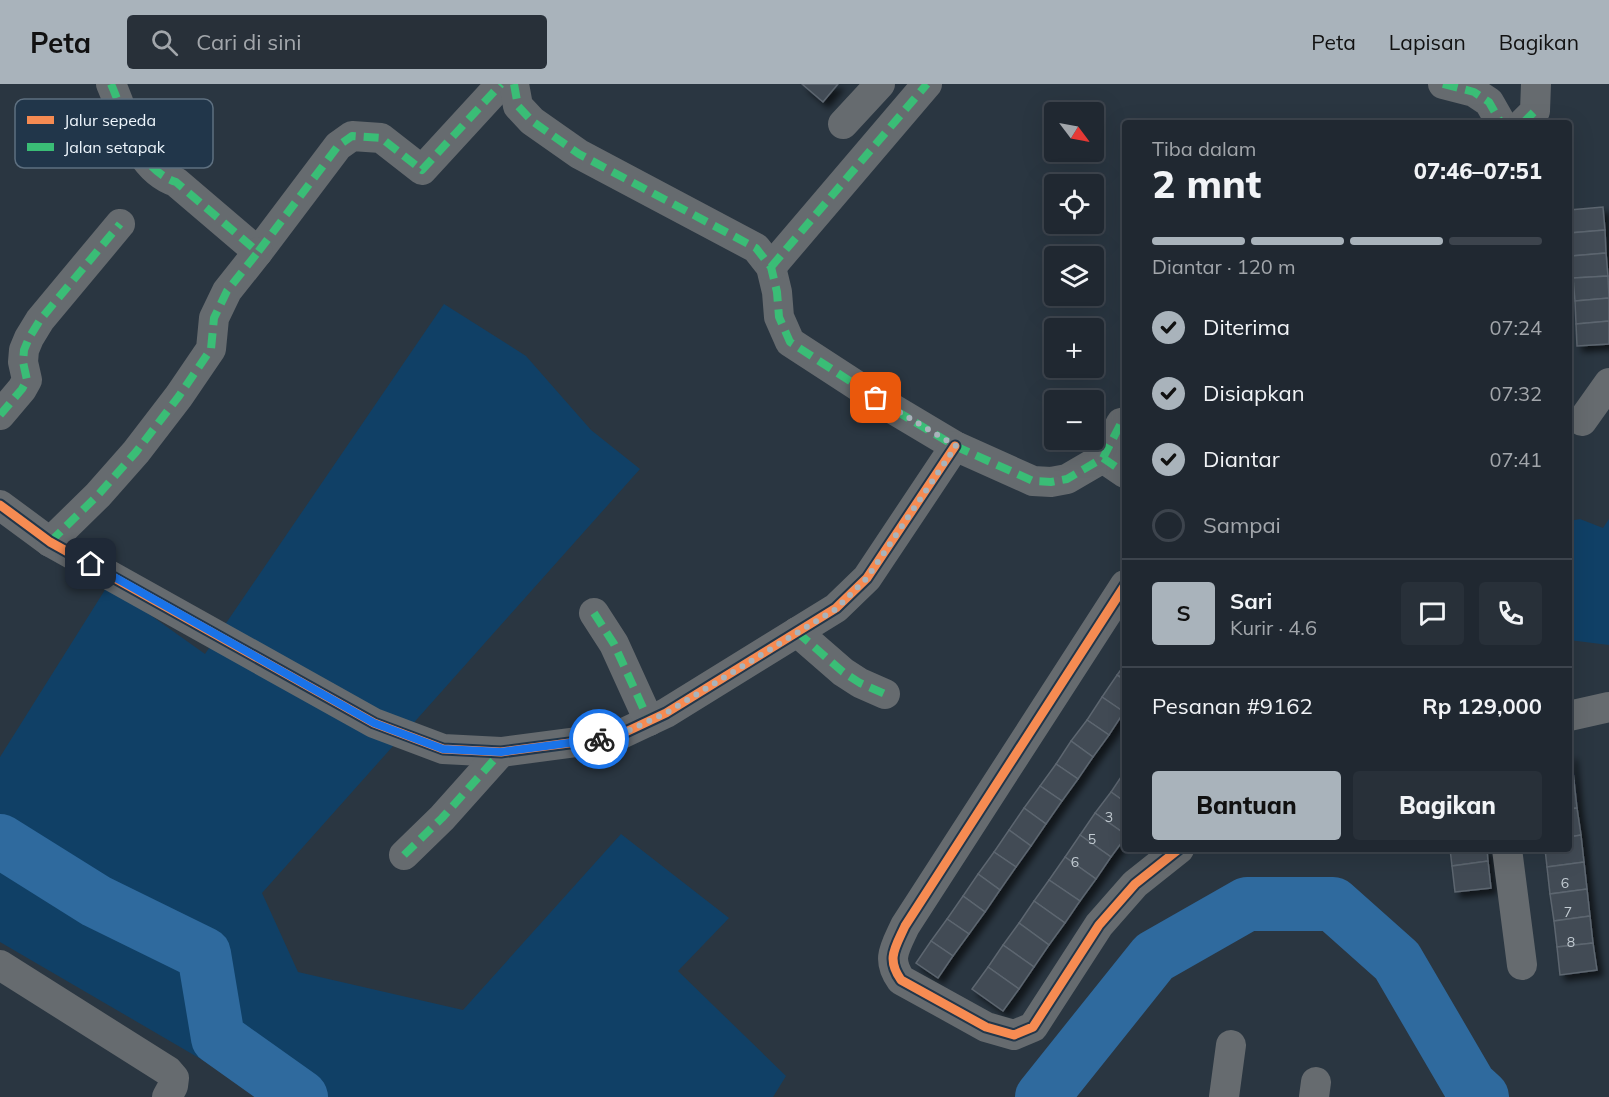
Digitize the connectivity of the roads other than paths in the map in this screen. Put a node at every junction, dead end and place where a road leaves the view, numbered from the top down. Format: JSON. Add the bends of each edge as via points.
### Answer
{"nodes":[{"id":1,"x":111,"y":84,"type":"edge"},
{"id":2,"x":501,"y":84,"type":"edge"},
{"id":3,"x":514,"y":84,"type":"edge"},
{"id":4,"x":880,"y":84,"type":"edge"},
{"id":5,"x":927,"y":84,"type":"edge"},
{"id":6,"x":1443,"y":84,"type":"edge"},
{"id":7,"x":118,"y":99,"type":"edge"},
{"id":8,"x":1499,"y":120,"type":"edge"},
{"id":9,"x":843,"y":124,"type":"dead end"},
{"id":10,"x":154,"y":168,"type":"edge"},
{"id":11,"x":120,"y":224,"type":"dead end"},
{"id":12,"x":258,"y":252,"type":"junction"},
{"id":13,"x":771,"y":267,"type":"junction"},
{"id":14,"x":1609,"y":383,"type":"edge"},
{"id":15,"x":0,"y":415,"type":"edge"},
{"id":16,"x":1582,"y":422,"type":"dead end"},
{"id":17,"x":1122,"y":423,"type":"edge"},
{"id":18,"x":956,"y":446,"type":"junction"},
{"id":19,"x":1114,"y":465,"type":"edge"},
{"id":20,"x":0,"y":505,"type":"edge"},
{"id":21,"x":50,"y":542,"type":"junction"},
{"id":22,"x":1122,"y":590,"type":"edge"},
{"id":23,"x":594,"y":613,"type":"dead end"},
{"id":24,"x":797,"y":632,"type":"junction"},
{"id":25,"x":885,"y":694,"type":"dead end"},
{"id":26,"x":1609,"y":707,"type":"edge"},
{"id":27,"x":1572,"y":715,"type":"edge"},
{"id":28,"x":649,"y":721,"type":"junction"},
{"id":29,"x":501,"y":752,"type":"junction"},
{"id":30,"x":1142,"y":852,"type":"edge"},
{"id":31,"x":1175,"y":852,"type":"edge"},
{"id":32,"x":1507,"y":852,"type":"edge"},
{"id":33,"x":404,"y":855,"type":"dead end"},
{"id":34,"x":1135,"y":884,"type":"junction"},
{"id":35,"x":0,"y":965,"type":"edge"},
{"id":36,"x":1522,"y":965,"type":"dead end"},
{"id":37,"x":1231,"y":1045,"type":"dead end"},
{"id":38,"x":167,"y":1097,"type":"edge"},
{"id":39,"x":1224,"y":1097,"type":"edge"}],
"edges":[{"from":1,"to":7,"type":"street"},
{"from":2,"to":12,"type":"street","via":[[422,170],[381,138],[352,136],[338,146]]},
{"from":3,"to":13,"type":"street","via":[[518,106],[532,121],[579,154],[756,249]]},
{"from":4,"to":9,"type":"street"},
{"from":5,"to":13,"type":"street"},
{"from":6,"to":8,"type":"street","via":[[1489,102]]},
{"from":10,"to":12,"type":"street"},
{"from":11,"to":15,"type":"street","via":[[34,329],[23,356],[27,380]]},
{"from":12,"to":21,"type":"street","via":[[227,291],[214,318],[212,349],[179,396],[136,452]]},
{"from":13,"to":18,"type":"street","via":[[779,317],[790,342]]},
{"from":14,"to":16,"type":"street"},
{"from":17,"to":19,"type":"street"},
{"from":18,"to":19,"type":"street","via":[[1033,481],[1067,479]]},
{"from":18,"to":24,"type":"street","via":[[867,578],[836,609]]},
{"from":20,"to":21,"type":"street"},
{"from":21,"to":29,"type":"street","via":[[374,723],[443,749]]},
{"from":22,"to":34,"type":"street","via":[[905,926],[892,956],[895,972],[901,980],[986,1027],[1014,1035],[1033,1027],[1099,925]]},
{"from":23,"to":28,"type":"street","via":[[614,644]]},
{"from":24,"to":25,"type":"street","via":[[843,672]]},
{"from":24,"to":28,"type":"street"},
{"from":26,"to":27,"type":"street"},
{"from":28,"to":29,"type":"street","via":[[615,737]]},
{"from":29,"to":33,"type":"street"},
{"from":30,"to":34,"type":"street"},
{"from":31,"to":34,"type":"street"},
{"from":32,"to":36,"type":"street"},
{"from":35,"to":38,"type":"street","via":[[168,1071],[174,1078]]},
{"from":37,"to":39,"type":"street"}]}
